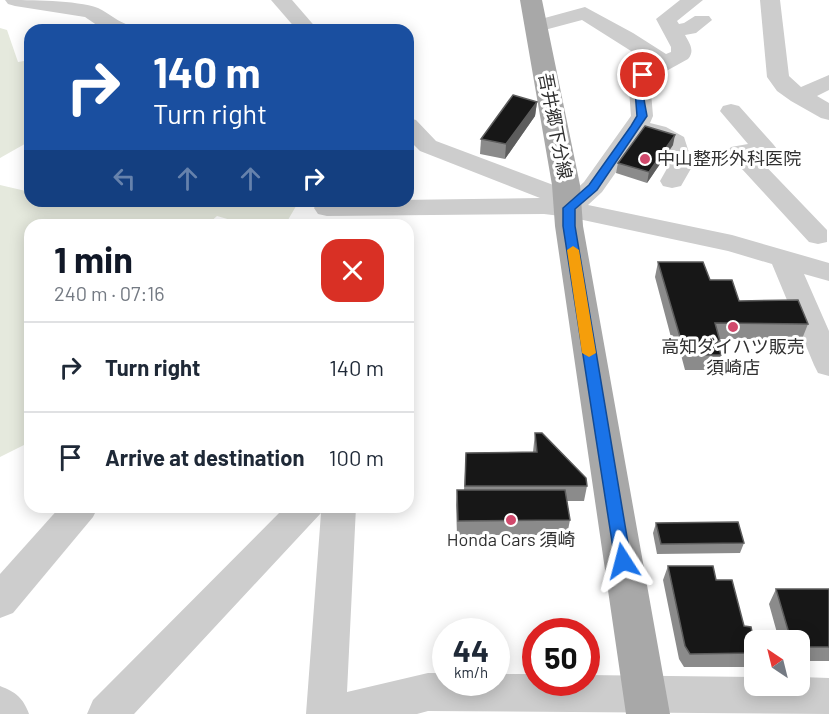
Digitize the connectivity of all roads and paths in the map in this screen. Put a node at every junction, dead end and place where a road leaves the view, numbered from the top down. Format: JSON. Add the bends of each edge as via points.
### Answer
{"nodes":[{"id":1,"x":15,"y":0,"type":"edge"},
{"id":2,"x":281,"y":0,"type":"edge"},
{"id":3,"x":770,"y":0,"type":"edge"},
{"id":4,"x":529,"y":8,"type":"edge"},
{"id":5,"x":698,"y":10,"type":"edge"},
{"id":6,"x":109,"y":24,"type":"edge"},
{"id":7,"x":303,"y":24,"type":"edge"},
{"id":8,"x":670,"y":26,"type":"junction"},
{"id":9,"x":626,"y":36,"type":"junction"},
{"id":10,"x":667,"y":64,"type":"junction"},
{"id":11,"x":829,"y":82,"type":"edge"},
{"id":12,"x":799,"y":96,"type":"junction"},
{"id":13,"x":731,"y":111,"type":"dead end"},
{"id":14,"x":829,"y":113,"type":"edge"},
{"id":15,"x":636,"y":126,"type":"junction"},
{"id":16,"x":414,"y":133,"type":"edge"},
{"id":17,"x":672,"y":181,"type":"dead end"},
{"id":18,"x":569,"y":208,"type":"junction"},
{"id":19,"x":324,"y":211,"type":"edge"},
{"id":20,"x":360,"y":216,"type":"edge"},
{"id":21,"x":824,"y":232,"type":"edge"},
{"id":22,"x":806,"y":264,"type":"edge"},
{"id":23,"x":829,"y":365,"type":"edge"},
{"id":24,"x":76,"y":513,"type":"edge"},
{"id":25,"x":301,"y":513,"type":"edge"},
{"id":26,"x":339,"y":513,"type":"edge"},
{"id":27,"x":0,"y":601,"type":"edge"},
{"id":28,"x":829,"y":697,"type":"edge"},
{"id":29,"x":646,"y":704,"type":"edge"},
{"id":30,"x":0,"y":705,"type":"edge"},
{"id":31,"x":9,"y":714,"type":"edge"},
{"id":32,"x":107,"y":714,"type":"edge"},
{"id":33,"x":326,"y":714,"type":"edge"},
{"id":34,"x":340,"y":714,"type":"edge"}],
"edges":[{"from":1,"to":6,"type":"street","via":[[92,12]]},
{"from":2,"to":7,"type":"street"},
{"from":3,"to":12,"type":"street","via":[[778,77]]},
{"from":4,"to":9,"type":"street","via":[[585,13]]},
{"from":4,"to":18,"type":"main road","name":"吾井郷下分線"},
{"from":5,"to":8,"type":"street","via":[[670,15],[666,19]]},
{"from":8,"to":9,"type":"street"},
{"from":8,"to":10,"type":"street","via":[[682,51]]},
{"from":9,"to":10,"type":"street"},
{"from":10,"to":15,"type":"street","via":[[639,77],[642,116]]},
{"from":11,"to":12,"type":"street"},
{"from":12,"to":14,"type":"street"},
{"from":13,"to":21,"type":"street","via":[[765,149],[739,152]]},
{"from":15,"to":17,"type":"street","via":[[676,142],[681,165]]},
{"from":15,"to":18,"type":"street","via":[[593,187]]},
{"from":16,"to":18,"type":"street","via":[[428,146],[542,188]]},
{"from":18,"to":20,"type":"street"},
{"from":18,"to":22,"type":"street","via":[[732,243]]},
{"from":18,"to":29,"type":"main road","name":"吾井郷下分線"},
{"from":19,"to":20,"type":"street"},
{"from":21,"to":22,"type":"street"},
{"from":22,"to":23,"type":"street"},
{"from":24,"to":27,"type":"street"},
{"from":25,"to":32,"type":"street"},
{"from":26,"to":33,"type":"street"},
{"from":28,"to":29,"type":"street"},
{"from":29,"to":34,"type":"street","via":[[428,692]]},
{"from":30,"to":31,"type":"street"}]}
